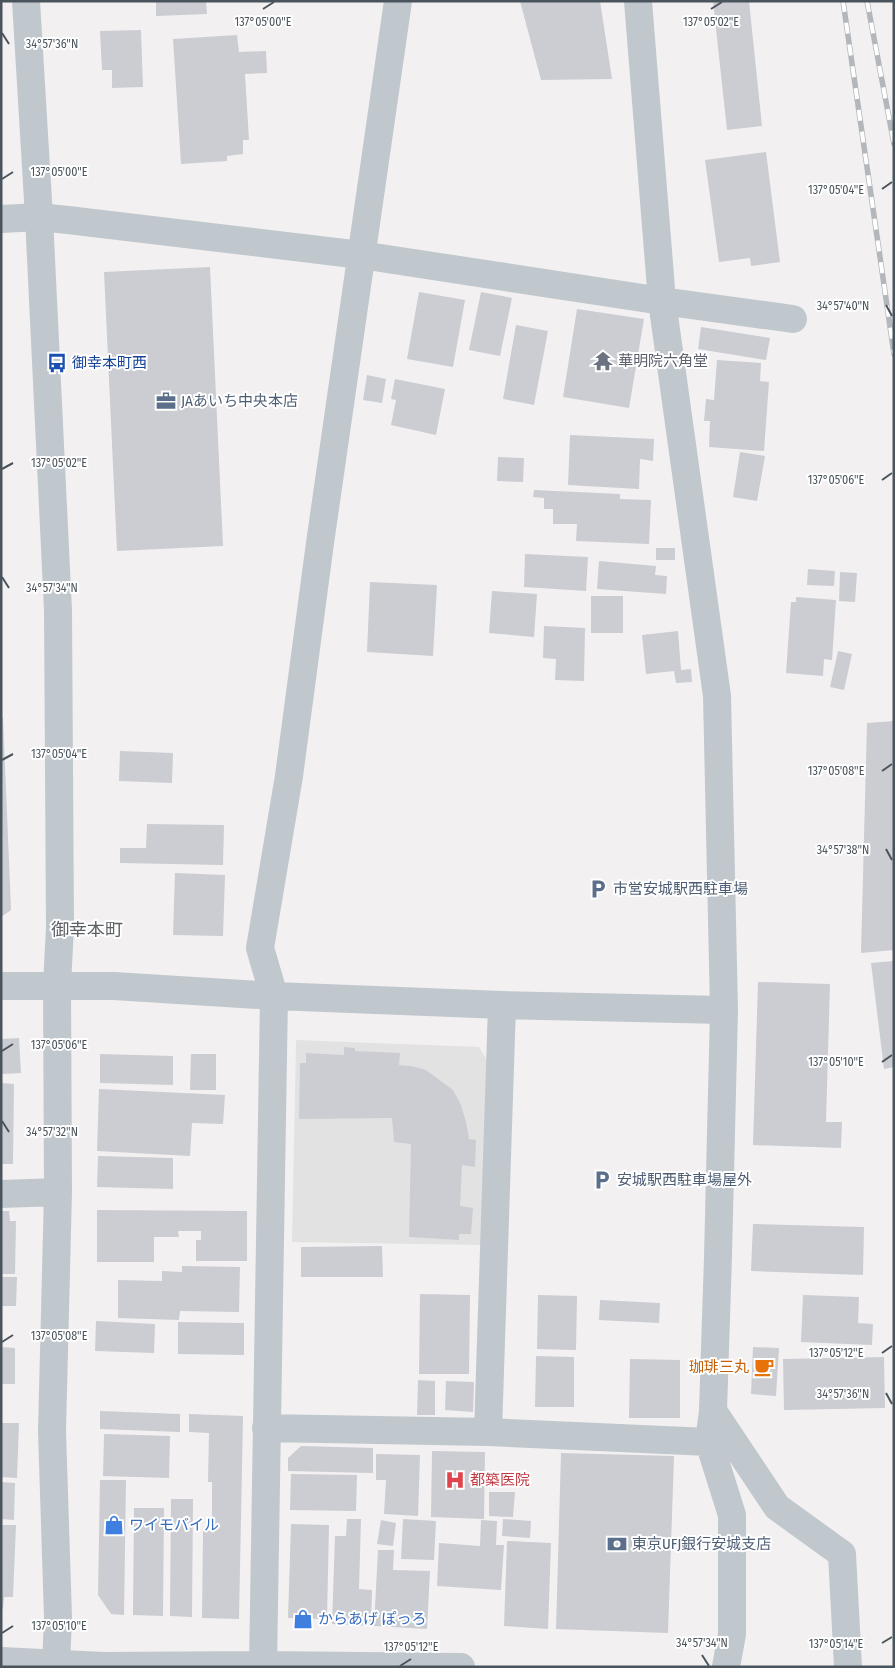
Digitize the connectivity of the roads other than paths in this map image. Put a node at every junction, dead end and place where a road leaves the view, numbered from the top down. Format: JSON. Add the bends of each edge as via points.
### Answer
{"nodes":[{"id":1,"x":26,"y":1,"type":"edge"},
{"id":2,"x":398,"y":1,"type":"edge"},
{"id":3,"x":638,"y":1,"type":"edge"},
{"id":4,"x":39,"y":217,"type":"junction"},
{"id":5,"x":1,"y":219,"type":"edge"},
{"id":6,"x":361,"y":255,"type":"junction"},
{"id":7,"x":662,"y":302,"type":"junction"},
{"id":8,"x":793,"y":319,"type":"dead end"},
{"id":9,"x":1,"y":986,"type":"edge"},
{"id":10,"x":57,"y":986,"type":"junction"},
{"id":11,"x":274,"y":996,"type":"junction"},
{"id":12,"x":502,"y":1005,"type":"junction"},
{"id":13,"x":724,"y":1010,"type":"junction"},
{"id":14,"x":58,"y":1192,"type":"junction"},
{"id":15,"x":1,"y":1194,"type":"edge"},
{"id":16,"x":713,"y":1411,"type":"junction"},
{"id":17,"x":266,"y":1428,"type":"junction"},
{"id":18,"x":488,"y":1432,"type":"junction"},
{"id":19,"x":709,"y":1442,"type":"junction"},
{"id":20,"x":1,"y":1661,"type":"edge"},
{"id":21,"x":56,"y":1666,"type":"edge"},
{"id":22,"x":263,"y":1666,"type":"edge"},
{"id":23,"x":461,"y":1667,"type":"edge"},
{"id":24,"x":726,"y":1667,"type":"edge"},
{"id":25,"x":848,"y":1667,"type":"edge"}],
"edges":[{"from":1,"to":4,"type":"street"},
{"from":2,"to":6,"type":"street"},
{"from":3,"to":7,"type":"street"},
{"from":4,"to":5,"type":"street"},
{"from":4,"to":6,"type":"street"},
{"from":4,"to":10,"type":"street","via":[[58,610],[60,927]]},
{"from":6,"to":7,"type":"street"},
{"from":6,"to":11,"type":"street","via":[[289,776],[260,948]]},
{"from":7,"to":8,"type":"street"},
{"from":7,"to":13,"type":"street","via":[[717,696]]},
{"from":9,"to":10,"type":"street"},
{"from":10,"to":11,"type":"street","via":[[114,986]]},
{"from":10,"to":14,"type":"street"},
{"from":11,"to":12,"type":"street"},
{"from":11,"to":17,"type":"street"},
{"from":12,"to":13,"type":"street"},
{"from":12,"to":18,"type":"street"},
{"from":13,"to":16,"type":"street"},
{"from":14,"to":15,"type":"street"},
{"from":14,"to":21,"type":"street","via":[[52,1431],[58,1617]]},
{"from":16,"to":19,"type":"street"},
{"from":16,"to":25,"type":"street","via":[[776,1507],[842,1554]]},
{"from":17,"to":18,"type":"street"},
{"from":17,"to":22,"type":"street"},
{"from":18,"to":19,"type":"street"},
{"from":19,"to":24,"type":"street","via":[[732,1515],[732,1634]]},
{"from":20,"to":21,"type":"street"},
{"from":21,"to":22,"type":"street"},
{"from":22,"to":23,"type":"street"}]}
